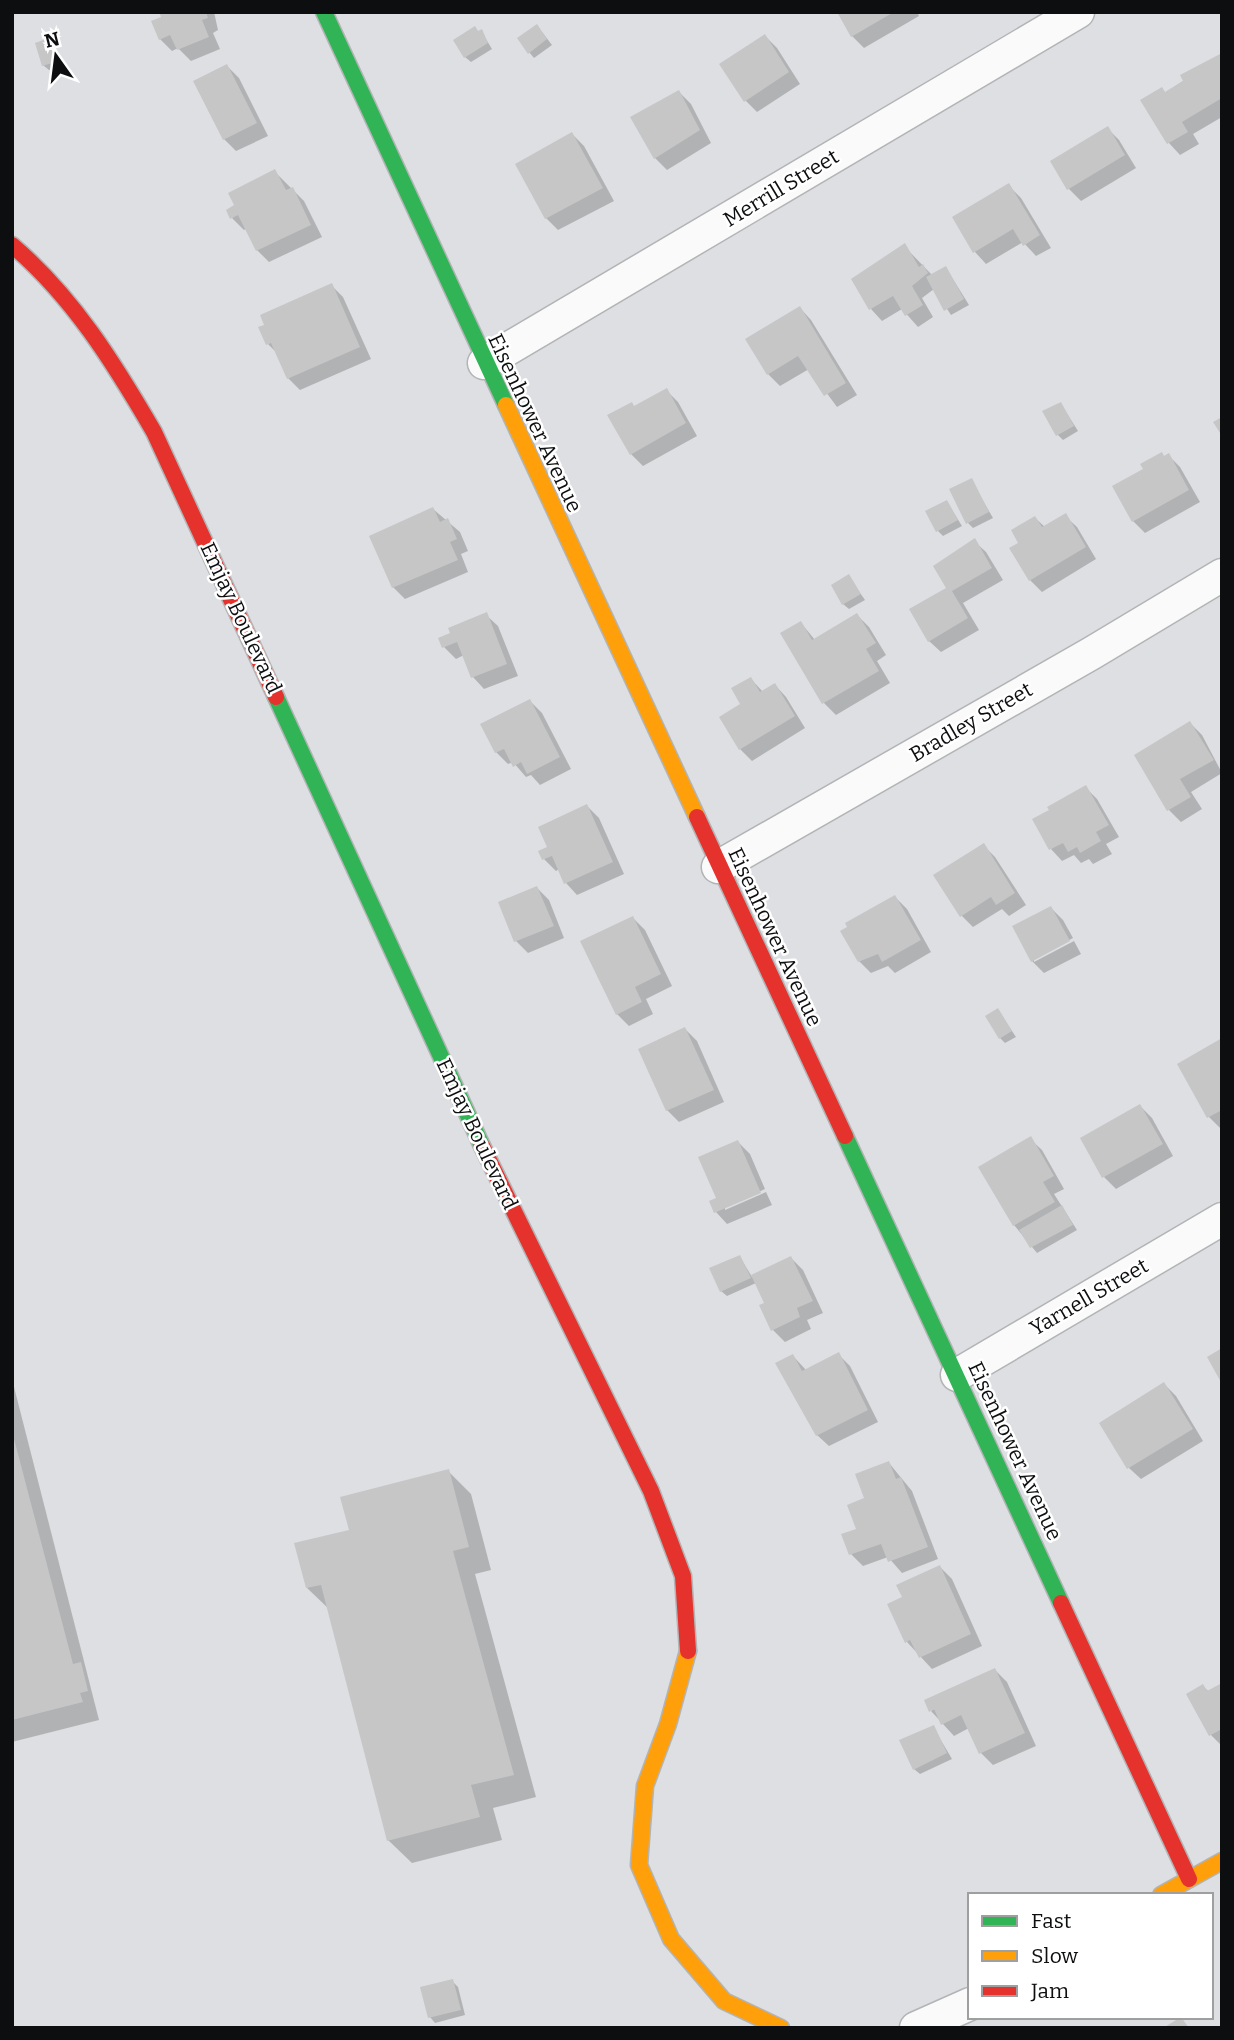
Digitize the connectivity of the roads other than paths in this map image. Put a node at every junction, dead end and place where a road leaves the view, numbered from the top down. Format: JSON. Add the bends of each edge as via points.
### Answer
{"nodes":[{"id":1,"x":324,"y":12,"type":"edge"},
{"id":2,"x":1078,"y":12,"type":"edge"},
{"id":3,"x":12,"y":245,"type":"edge"},
{"id":4,"x":484,"y":363,"type":"junction"},
{"id":5,"x":1222,"y":575,"type":"edge"},
{"id":6,"x":719,"y":867,"type":"junction"},
{"id":7,"x":1222,"y":1219,"type":"edge"},
{"id":8,"x":957,"y":1375,"type":"junction"},
{"id":9,"x":1222,"y":1861,"type":"edge"},
{"id":10,"x":1189,"y":1879,"type":"junction"},
{"id":11,"x":1164,"y":1893,"type":"edge"},
{"id":12,"x":968,"y":2005,"type":"edge"},
{"id":13,"x":781,"y":2028,"type":"edge"},
{"id":14,"x":916,"y":2028,"type":"edge"}],
"edges":[{"from":1,"to":4,"type":"street","name":"Eisenhower Avenue"},
{"from":2,"to":4,"type":"street","name":"Merrill Street"},
{"from":3,"to":13,"type":"street","name":"Emjay Boulevard","via":[[31,260],[101,341],[154,432],[522,1232],[651,1491],[683,1576],[688,1650],[645,1786],[639,1865],[671,1939],[724,2001]]},
{"from":4,"to":6,"type":"street","name":"Eisenhower Avenue"},
{"from":5,"to":6,"type":"street","name":"Bradley Street"},
{"from":6,"to":8,"type":"street","name":"Eisenhower Avenue"},
{"from":7,"to":8,"type":"street","name":"Yarnell Street"},
{"from":8,"to":10,"type":"street","name":"Eisenhower Avenue"},
{"from":9,"to":10,"type":"street"},
{"from":10,"to":11,"type":"street"},
{"from":12,"to":14,"type":"street"}]}
